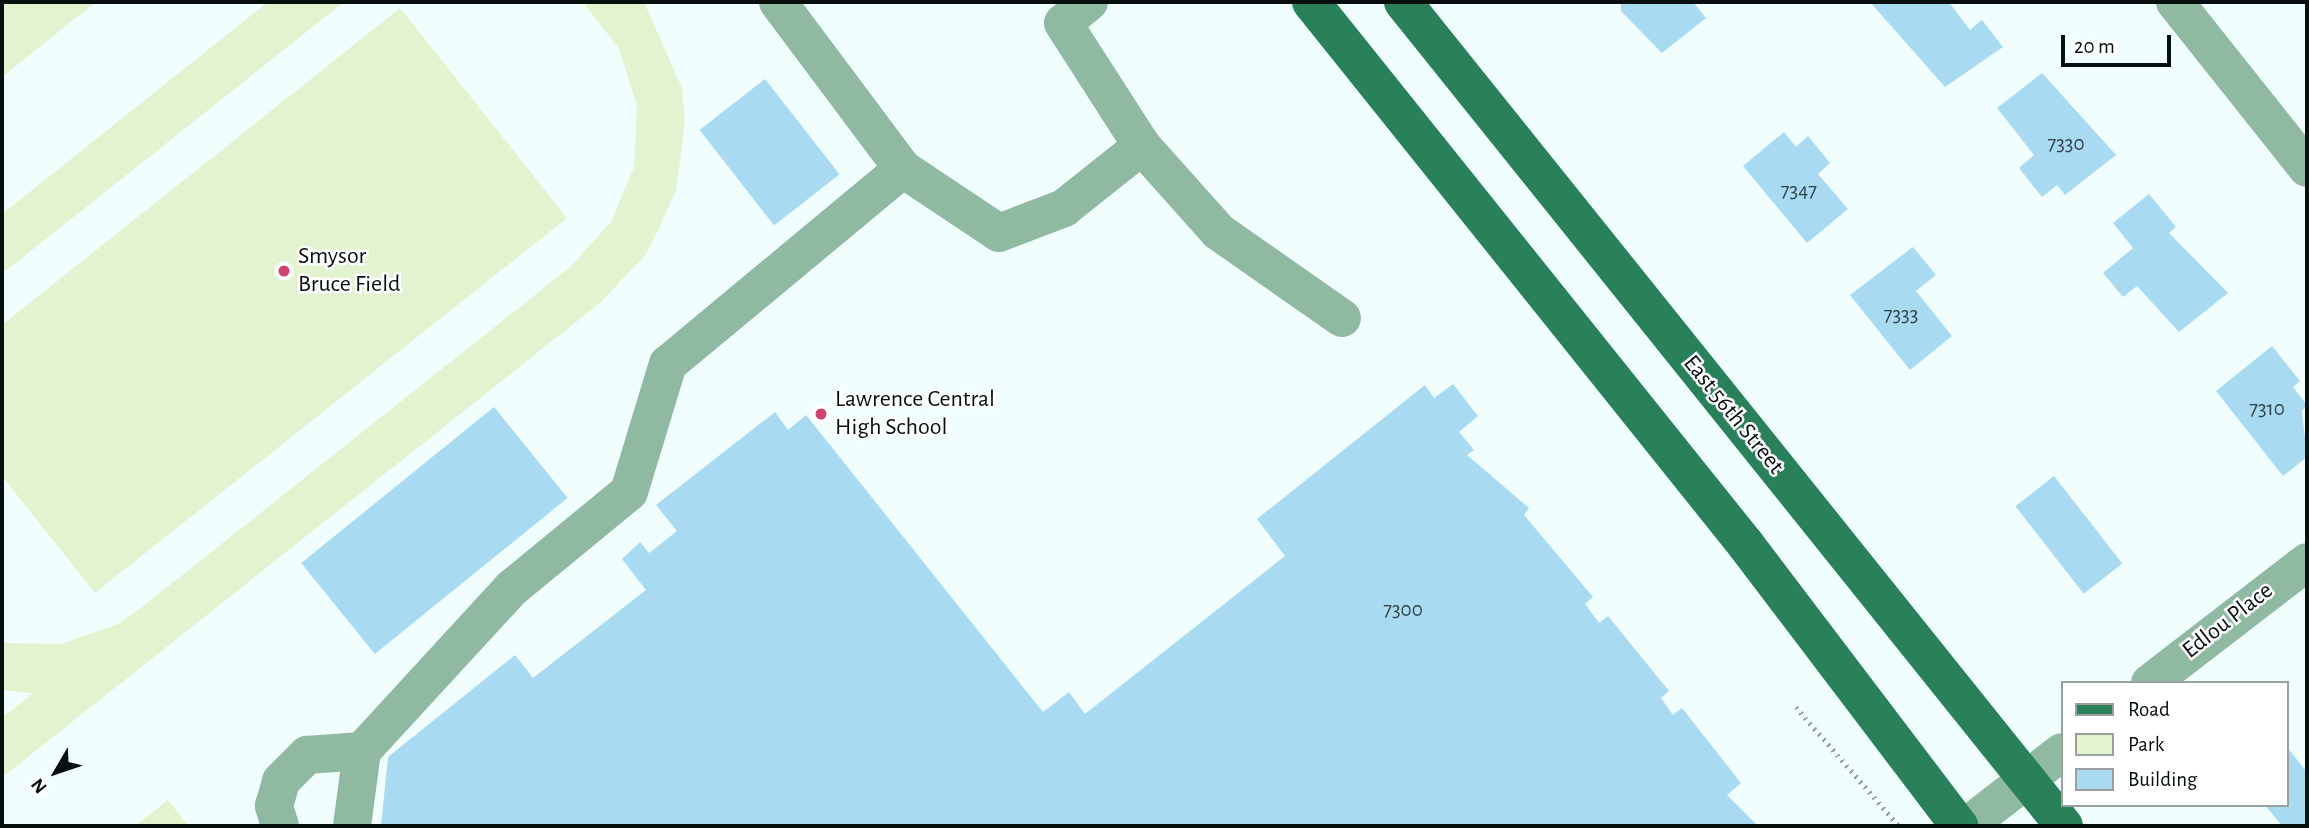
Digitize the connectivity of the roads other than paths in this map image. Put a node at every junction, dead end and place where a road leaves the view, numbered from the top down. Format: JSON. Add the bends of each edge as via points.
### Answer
{"nodes":[{"id":1,"x":778,"y":2,"type":"edge"},
{"id":2,"x":1089,"y":2,"type":"edge"},
{"id":3,"x":1311,"y":2,"type":"edge"},
{"id":4,"x":1404,"y":2,"type":"edge"},
{"id":5,"x":2175,"y":2,"type":"edge"},
{"id":6,"x":1142,"y":146,"type":"junction"},
{"id":7,"x":2307,"y":168,"type":"edge"},
{"id":8,"x":903,"y":169,"type":"junction"},
{"id":9,"x":1342,"y":318,"type":"dead end"},
{"id":10,"x":2307,"y":562,"type":"edge"},
{"id":11,"x":2153,"y":681,"type":"edge"},
{"id":12,"x":362,"y":751,"type":"junction"},
{"id":13,"x":2060,"y":754,"type":"edge"},
{"id":14,"x":2027,"y":780,"type":"junction"},
{"id":15,"x":280,"y":826,"type":"edge"},
{"id":16,"x":352,"y":826,"type":"edge"},
{"id":17,"x":1959,"y":826,"type":"edge"},
{"id":18,"x":1967,"y":826,"type":"edge"},
{"id":19,"x":2064,"y":826,"type":"edge"}],
"edges":[{"from":1,"to":8,"type":"street"},
{"from":2,"to":6,"type":"street","via":[[1063,23]]},
{"from":3,"to":17,"type":"main road","via":[[1746,545]]},
{"from":4,"to":14,"type":"main road","name":"East 56th Street"},
{"from":5,"to":7,"type":"street"},
{"from":6,"to":8,"type":"street","via":[[1064,208],[999,233]]},
{"from":6,"to":9,"type":"street","via":[[1219,232]]},
{"from":8,"to":12,"type":"street","via":[[668,364],[629,492],[512,588]]},
{"from":10,"to":11,"type":"street","name":"Edlou Place"},
{"from":12,"to":15,"type":"street","via":[[307,755],[281,781],[274,806]]},
{"from":12,"to":16,"type":"street"},
{"from":13,"to":14,"type":"street"},
{"from":14,"to":18,"type":"street"},
{"from":14,"to":19,"type":"main road","name":"East 56th Street"}]}
